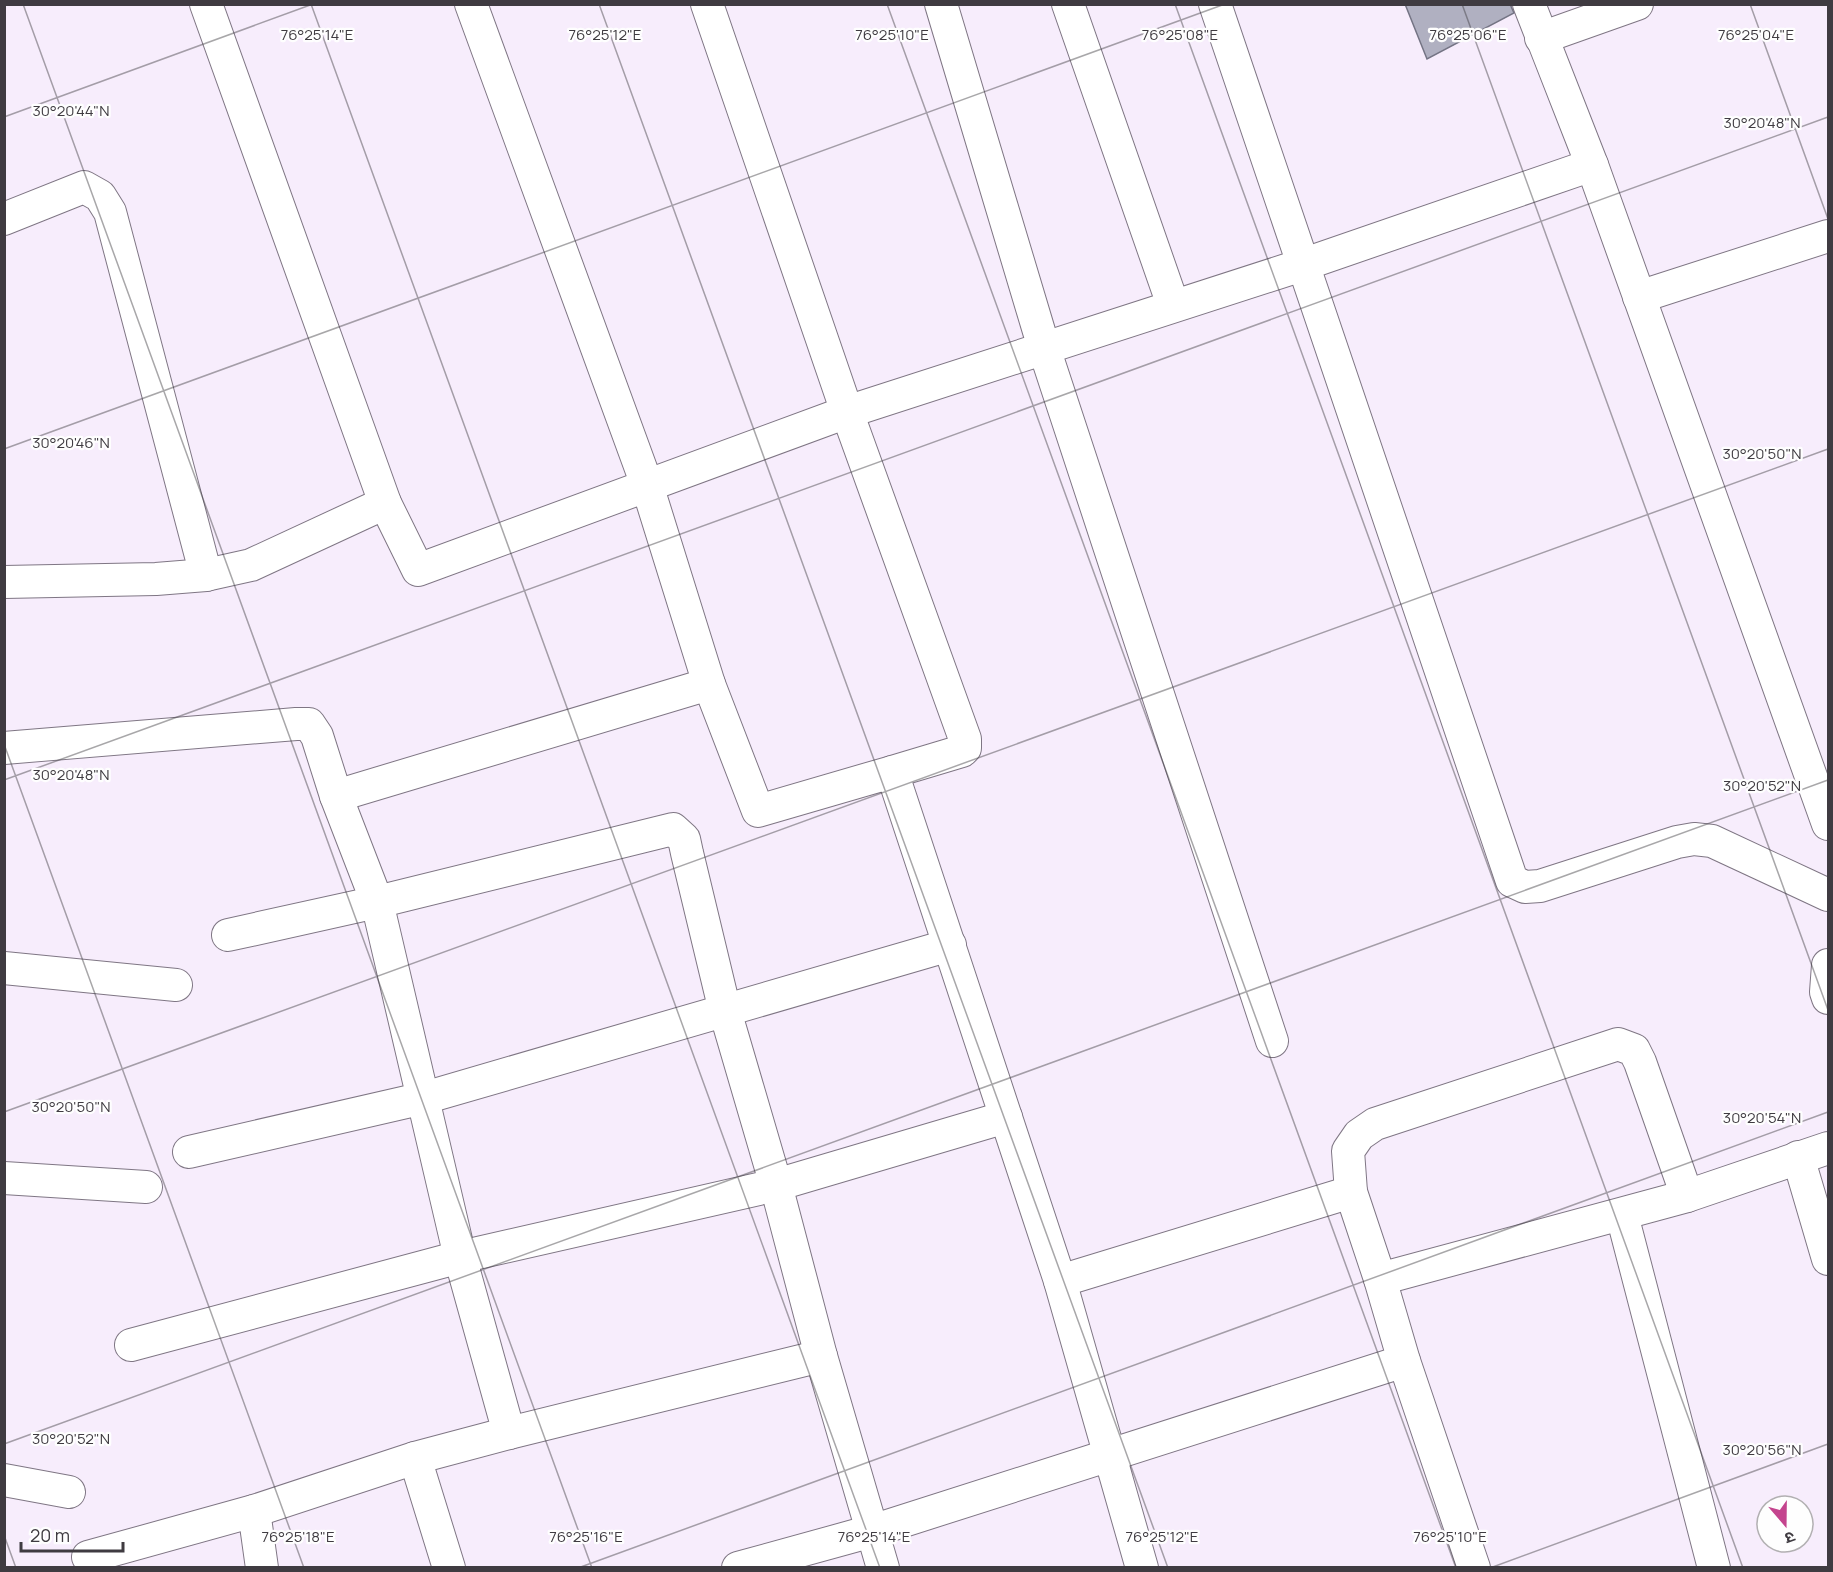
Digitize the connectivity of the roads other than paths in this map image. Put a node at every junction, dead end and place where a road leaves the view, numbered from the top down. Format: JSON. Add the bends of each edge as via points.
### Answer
{"nodes":[{"id":1,"x":206,"y":4,"type":"edge"},
{"id":2,"x":471,"y":4,"type":"edge"},
{"id":3,"x":707,"y":4,"type":"edge"},
{"id":4,"x":941,"y":4,"type":"edge"},
{"id":5,"x":1068,"y":4,"type":"edge"},
{"id":6,"x":1215,"y":4,"type":"edge"},
{"id":7,"x":1529,"y":4,"type":"edge"},
{"id":8,"x":1636,"y":4,"type":"edge"},
{"id":9,"x":1541,"y":38,"type":"junction"},
{"id":10,"x":1592,"y":165,"type":"junction"},
{"id":11,"x":4,"y":219,"type":"edge"},
{"id":12,"x":1828,"y":236,"type":"edge"},
{"id":13,"x":1302,"y":265,"type":"junction"},
{"id":14,"x":1639,"y":297,"type":"junction"},
{"id":15,"x":1173,"y":305,"type":"junction"},
{"id":16,"x":1044,"y":348,"type":"junction"},
{"id":17,"x":847,"y":412,"type":"junction"},
{"id":18,"x":647,"y":485,"type":"junction"},
{"id":19,"x":385,"y":503,"type":"junction"},
{"id":20,"x":206,"y":575,"type":"junction"},
{"id":21,"x":4,"y":582,"type":"edge"},
{"id":22,"x":709,"y":684,"type":"junction"},
{"id":23,"x":4,"y":748,"type":"edge"},
{"id":24,"x":892,"y":772,"type":"junction"},
{"id":25,"x":336,"y":796,"type":"junction"},
{"id":26,"x":1828,"y":824,"type":"edge"},
{"id":27,"x":1828,"y":895,"type":"edge"},
{"id":28,"x":377,"y":902,"type":"junction"},
{"id":29,"x":228,"y":935,"type":"dead end"},
{"id":30,"x":950,"y":945,"type":"junction"},
{"id":31,"x":1828,"y":965,"type":"edge"},
{"id":32,"x":4,"y":968,"type":"edge"},
{"id":33,"x":176,"y":986,"type":"dead end"},
{"id":34,"x":1828,"y":998,"type":"edge"},
{"id":35,"x":725,"y":1011,"type":"junction"},
{"id":36,"x":1272,"y":1041,"type":"dead end"},
{"id":37,"x":424,"y":1098,"type":"junction"},
{"id":38,"x":1006,"y":1117,"type":"junction"},
{"id":39,"x":1828,"y":1148,"type":"edge"},
{"id":40,"x":189,"y":1152,"type":"dead end"},
{"id":41,"x":1798,"y":1157,"type":"junction"},
{"id":42,"x":4,"y":1178,"type":"edge"},
{"id":43,"x":776,"y":1185,"type":"junction"},
{"id":44,"x":146,"y":1187,"type":"dead end"},
{"id":45,"x":1351,"y":1192,"type":"junction"},
{"id":46,"x":1687,"y":1196,"type":"junction"},
{"id":47,"x":1622,"y":1215,"type":"junction"},
{"id":48,"x":460,"y":1257,"type":"junction"},
{"id":49,"x":1828,"y":1259,"type":"edge"},
{"id":50,"x":1380,"y":1279,"type":"junction"},
{"id":51,"x":1060,"y":1281,"type":"junction"},
{"id":52,"x":131,"y":1345,"type":"dead end"},
{"id":53,"x":821,"y":1356,"type":"junction"},
{"id":54,"x":1404,"y":1360,"type":"junction"},
{"id":55,"x":509,"y":1433,"type":"junction"},
{"id":56,"x":1110,"y":1455,"type":"junction"},
{"id":57,"x":415,"y":1458,"type":"junction"},
{"id":58,"x":4,"y":1480,"type":"edge"},
{"id":59,"x":69,"y":1492,"type":"dead end"},
{"id":60,"x":254,"y":1511,"type":"junction"},
{"id":61,"x":872,"y":1532,"type":"junction"},
{"id":62,"x":88,"y":1557,"type":"dead end"},
{"id":63,"x":262,"y":1568,"type":"edge"},
{"id":64,"x":449,"y":1568,"type":"edge"},
{"id":65,"x":738,"y":1568,"type":"edge"},
{"id":66,"x":883,"y":1568,"type":"edge"},
{"id":67,"x":1142,"y":1568,"type":"edge"},
{"id":68,"x":1474,"y":1568,"type":"edge"},
{"id":69,"x":1714,"y":1568,"type":"edge"}],
"edges":[{"from":1,"to":19,"type":"street"},
{"from":2,"to":18,"type":"street"},
{"from":3,"to":17,"type":"street"},
{"from":4,"to":16,"type":"street"},
{"from":5,"to":15,"type":"street"},
{"from":6,"to":13,"type":"street"},
{"from":7,"to":9,"type":"street"},
{"from":8,"to":9,"type":"street"},
{"from":9,"to":10,"type":"street"},
{"from":10,"to":13,"type":"street"},
{"from":10,"to":14,"type":"street"},
{"from":11,"to":20,"type":"street","via":[[84,187],[100,195],[110,212]]},
{"from":12,"to":14,"type":"street"},
{"from":13,"to":15,"type":"street"},
{"from":13,"to":27,"type":"street","via":[[1512,881],[1525,887],[1540,886],[1694,839],[1712,841]]},
{"from":14,"to":26,"type":"street"},
{"from":15,"to":16,"type":"street"},
{"from":16,"to":17,"type":"street"},
{"from":16,"to":36,"type":"street"},
{"from":17,"to":18,"type":"street"},
{"from":17,"to":24,"type":"street","via":[[966,744],[962,751]]},
{"from":18,"to":19,"type":"street","via":[[418,570]]},
{"from":18,"to":22,"type":"street"},
{"from":19,"to":20,"type":"street","via":[[251,565]]},
{"from":20,"to":21,"type":"street"},
{"from":22,"to":24,"type":"street","via":[[758,811]]},
{"from":22,"to":25,"type":"street"},
{"from":23,"to":25,"type":"street","via":[[309,724],[317,736]]},
{"from":24,"to":30,"type":"street"},
{"from":25,"to":28,"type":"street"},
{"from":28,"to":29,"type":"street"},
{"from":28,"to":35,"type":"street","via":[[673,829],[684,839]]},
{"from":28,"to":37,"type":"street"},
{"from":30,"to":35,"type":"street"},
{"from":30,"to":38,"type":"street"},
{"from":31,"to":34,"type":"street"},
{"from":32,"to":33,"type":"street"},
{"from":35,"to":37,"type":"street"},
{"from":35,"to":43,"type":"street"},
{"from":37,"to":40,"type":"street"},
{"from":37,"to":48,"type":"street"},
{"from":38,"to":43,"type":"street"},
{"from":38,"to":51,"type":"street"},
{"from":39,"to":41,"type":"street"},
{"from":41,"to":46,"type":"street"},
{"from":41,"to":49,"type":"street"},
{"from":42,"to":44,"type":"street"},
{"from":43,"to":48,"type":"street"},
{"from":43,"to":53,"type":"street"},
{"from":45,"to":46,"type":"street","via":[[1348,1151],[1359,1135],[1375,1124],[1618,1044],[1634,1050],[1640,1062]]},
{"from":45,"to":50,"type":"street"},
{"from":45,"to":51,"type":"street"},
{"from":46,"to":47,"type":"street"},
{"from":47,"to":50,"type":"street"},
{"from":47,"to":69,"type":"street"},
{"from":48,"to":52,"type":"street"},
{"from":48,"to":55,"type":"street"},
{"from":50,"to":54,"type":"street"},
{"from":51,"to":56,"type":"street"},
{"from":53,"to":55,"type":"street"},
{"from":53,"to":61,"type":"street"},
{"from":54,"to":56,"type":"street"},
{"from":54,"to":68,"type":"street"},
{"from":55,"to":57,"type":"street"},
{"from":56,"to":61,"type":"street"},
{"from":56,"to":67,"type":"street"},
{"from":57,"to":60,"type":"street"},
{"from":57,"to":64,"type":"street"},
{"from":58,"to":59,"type":"street"},
{"from":60,"to":62,"type":"street"},
{"from":60,"to":63,"type":"street"},
{"from":61,"to":65,"type":"street"},
{"from":61,"to":66,"type":"street"}]}
